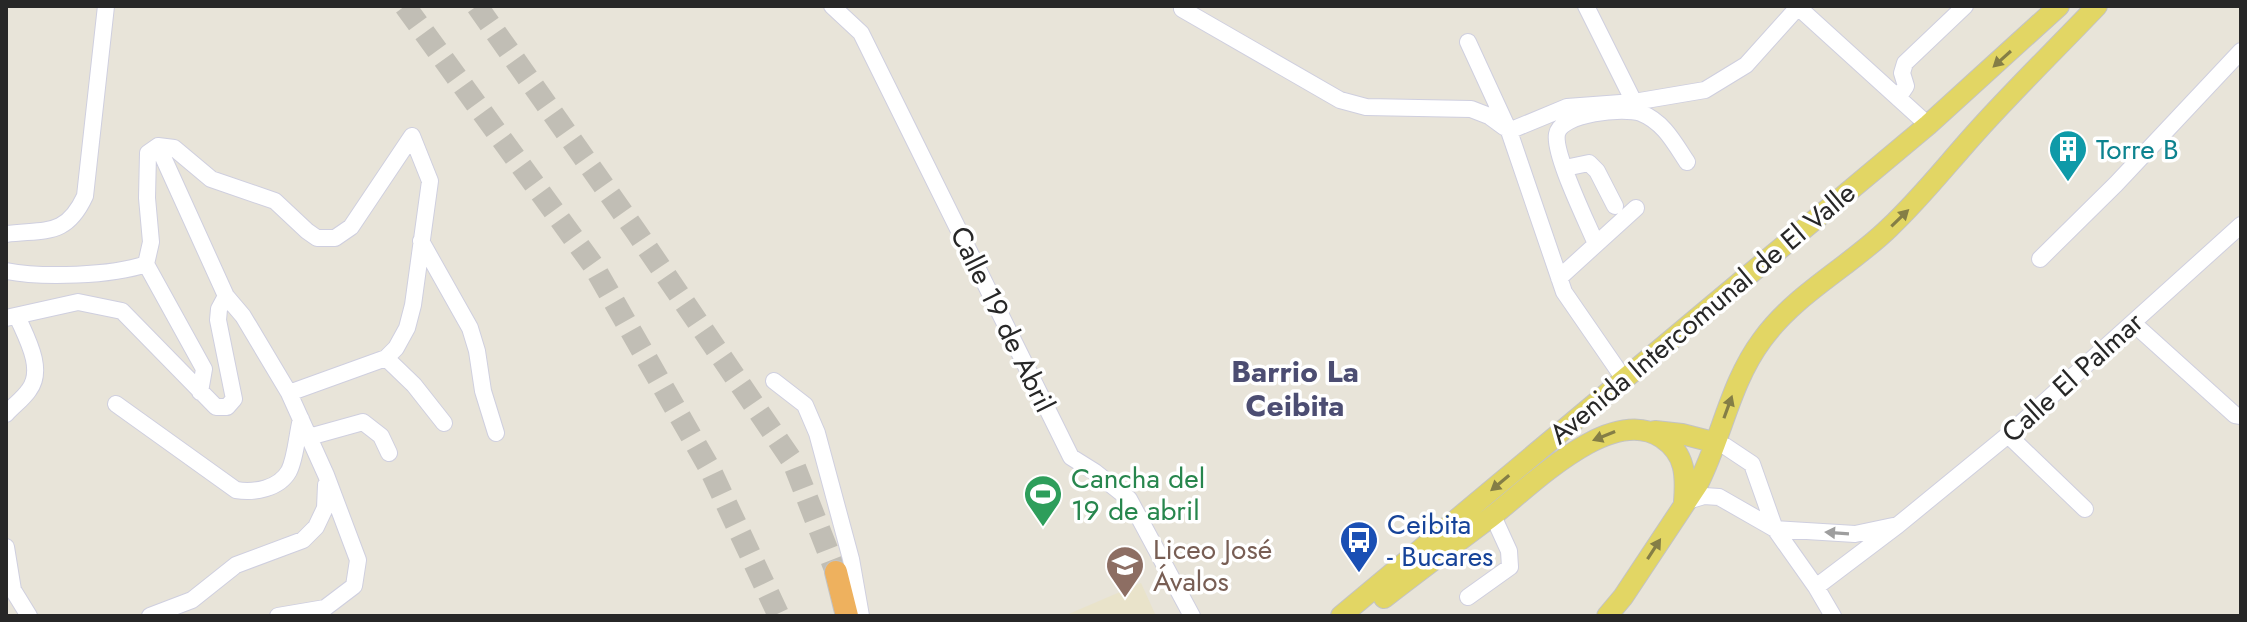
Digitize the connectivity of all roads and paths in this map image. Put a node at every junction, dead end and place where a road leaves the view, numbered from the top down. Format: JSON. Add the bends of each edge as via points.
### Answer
{"nodes":[{"id":1,"x":106,"y":6,"type":"edge"},
{"id":2,"x":832,"y":6,"type":"edge"},
{"id":3,"x":1586,"y":6,"type":"edge"},
{"id":4,"x":1798,"y":6,"type":"edge"},
{"id":5,"x":1965,"y":6,"type":"edge"},
{"id":6,"x":2059,"y":6,"type":"edge"},
{"id":7,"x":2097,"y":6,"type":"edge"},
{"id":8,"x":1182,"y":9,"type":"dead end"},
{"id":9,"x":1468,"y":42,"type":"dead end"},
{"id":10,"x":2241,"y":51,"type":"edge"},
{"id":11,"x":1898,"y":98,"type":"junction"},
{"id":12,"x":1634,"y":102,"type":"junction"},
{"id":13,"x":1928,"y":125,"type":"junction"},
{"id":14,"x":1509,"y":131,"type":"junction"},
{"id":15,"x":158,"y":146,"type":"junction"},
{"id":16,"x":1687,"y":162,"type":"dead end"},
{"id":17,"x":1565,"y":168,"type":"junction"},
{"id":18,"x":1615,"y":206,"type":"dead end"},
{"id":19,"x":1636,"y":208,"type":"dead end"},
{"id":20,"x":2241,"y":225,"type":"edge"},
{"id":21,"x":6,"y":234,"type":"edge"},
{"id":22,"x":421,"y":241,"type":"junction"},
{"id":23,"x":1596,"y":244,"type":"junction"},
{"id":24,"x":2040,"y":259,"type":"dead end"},
{"id":25,"x":146,"y":264,"type":"junction"},
{"id":26,"x":6,"y":271,"type":"edge"},
{"id":27,"x":1559,"y":278,"type":"junction"},
{"id":28,"x":226,"y":296,"type":"junction"},
{"id":29,"x":12,"y":317,"type":"edge"},
{"id":30,"x":2133,"y":323,"type":"junction"},
{"id":31,"x":386,"y":358,"type":"junction"},
{"id":32,"x":1624,"y":379,"type":"junction"},
{"id":33,"x":774,"y":381,"type":"dead end"},
{"id":34,"x":200,"y":392,"type":"junction"},
{"id":35,"x":289,"y":393,"type":"junction"},
{"id":36,"x":116,"y":404,"type":"dead end"},
{"id":37,"x":6,"y":414,"type":"edge"},
{"id":38,"x":2241,"y":416,"type":"edge"},
{"id":39,"x":301,"y":419,"type":"junction"},
{"id":40,"x":444,"y":423,"type":"dead end"},
{"id":41,"x":1648,"y":430,"type":"junction"},
{"id":42,"x":496,"y":433,"type":"dead end"},
{"id":43,"x":2008,"y":435,"type":"junction"},
{"id":44,"x":309,"y":437,"type":"junction"},
{"id":45,"x":1713,"y":442,"type":"junction"},
{"id":46,"x":389,"y":453,"type":"dead end"},
{"id":47,"x":326,"y":475,"type":"junction"},
{"id":48,"x":1684,"y":502,"type":"junction"},
{"id":49,"x":2085,"y":509,"type":"dead end"},
{"id":50,"x":1493,"y":516,"type":"junction"},
{"id":51,"x":1898,"y":525,"type":"junction"},
{"id":52,"x":1775,"y":529,"type":"junction"},
{"id":53,"x":6,"y":547,"type":"edge"},
{"id":54,"x":836,"y":572,"type":"tunnel mouth"},
{"id":55,"x":9,"y":586,"type":"edge"},
{"id":56,"x":1816,"y":587,"type":"junction"},
{"id":57,"x":1468,"y":597,"type":"dead end"},
{"id":58,"x":1344,"y":614,"type":"edge"},
{"id":59,"x":29,"y":616,"type":"edge"},
{"id":60,"x":150,"y":616,"type":"edge"},
{"id":61,"x":278,"y":616,"type":"edge"},
{"id":62,"x":847,"y":616,"type":"edge"},
{"id":63,"x":861,"y":616,"type":"edge"},
{"id":64,"x":1192,"y":616,"type":"edge"},
{"id":65,"x":1607,"y":616,"type":"edge"},
{"id":66,"x":1833,"y":616,"type":"edge"}],
"edges":[{"from":1,"to":21,"type":"street","via":[[85,196],[64,226]]},
{"from":2,"to":64,"type":"street","name":"Calle 19 de Abril","via":[[861,33],[1071,457],[1129,499]]},
{"from":3,"to":12,"type":"street"},
{"from":4,"to":11,"type":"street"},
{"from":4,"to":12,"type":"street","via":[[1746,65],[1705,90]]},
{"from":5,"to":11,"type":"street","via":[[1905,63],[1906,86]]},
{"from":6,"to":13,"type":"main road","name":"Avenida Intercomunal de El Valle","one_way":true},
{"from":45,"to":7,"type":"main road","name":"Avenida Intercomunal de El Valle","one_way":true,"via":[[1741,372],[1771,328],[1886,232]]},
{"from":8,"to":14,"type":"street","via":[[1340,100],[1366,107],[1471,109]]},
{"from":9,"to":14,"type":"street"},
{"from":10,"to":24,"type":"street"},
{"from":11,"to":13,"type":"street"},
{"from":12,"to":14,"type":"street","via":[[1567,107]]},
{"from":13,"to":32,"type":"main road","name":"Avenida Intercomunal de El Valle"},
{"from":14,"to":27,"type":"street"},
{"from":15,"to":22,"type":"street","via":[[174,148],[211,179],[275,201],[317,238],[335,238],[351,227],[412,136],[430,181]]},
{"from":15,"to":25,"type":"street","via":[[148,153],[151,242]]},
{"from":15,"to":28,"type":"street"},
{"from":16,"to":17,"type":"street","via":[[1652,119],[1622,111],[1588,114],[1561,125],[1557,141]]},
{"from":17,"to":18,"type":"street","via":[[1589,163]]},
{"from":17,"to":23,"type":"street"},
{"from":19,"to":23,"type":"street"},
{"from":20,"to":30,"type":"street","name":"Calle El Palmar"},
{"from":22,"to":31,"type":"street","via":[[407,328]]},
{"from":22,"to":42,"type":"street","via":[[470,328]]},
{"from":23,"to":27,"type":"street"},
{"from":25,"to":26,"type":"street","via":[[56,274]]},
{"from":25,"to":34,"type":"street","via":[[204,369]]},
{"from":27,"to":32,"type":"street"},
{"from":28,"to":34,"type":"street","via":[[218,320],[234,399],[227,407],[216,407]]},
{"from":28,"to":35,"type":"street"},
{"from":29,"to":34,"type":"street","via":[[78,302],[122,311]]},
{"from":29,"to":37,"type":"street","via":[[33,354],[35,375],[31,389]]},
{"from":30,"to":38,"type":"street"},
{"from":30,"to":43,"type":"street","name":"Calle El Palmar"},
{"from":31,"to":35,"type":"street"},
{"from":31,"to":40,"type":"street"},
{"from":32,"to":58,"type":"main road","name":"Avenida Intercomunal de El Valle","one_way":true},
{"from":33,"to":63,"type":"street","via":[[805,405],[817,433]]},
{"from":35,"to":39,"type":"street"},
{"from":36,"to":39,"type":"street","via":[[236,490],[253,493],[289,472]]},
{"from":39,"to":44,"type":"street"},
{"from":41,"to":45,"type":"main road"},
{"from":41,"to":48,"type":"main road","via":[[1680,458],[1686,476]]},
{"from":41,"to":50,"type":"main road","one_way":true,"via":[[1624,430],[1587,444]]},
{"from":43,"to":49,"type":"street"},
{"from":43,"to":51,"type":"street","name":"Calle El Palmar"},
{"from":44,"to":46,"type":"street","via":[[363,422],[381,436]]},
{"from":44,"to":47,"type":"street"},
{"from":45,"to":48,"type":"main road","name":"Avenida Intercomunal de El Valle","via":[[1707,467]]},
{"from":45,"to":52,"type":"street","via":[[1752,464]]},
{"from":47,"to":60,"type":"street","via":[[325,508],[303,540],[236,565],[192,600]]},
{"from":47,"to":61,"type":"street","via":[[358,560],[354,586],[325,608]]},
{"from":48,"to":52,"type":"street","via":[[1719,497]]},
{"from":65,"to":48,"type":"main road","name":"Avenida Intercomunal de El Valle","one_way":true},
{"from":50,"to":57,"type":"street","via":[[1509,551],[1510,567]]},
{"from":50,"to":58,"type":"main road","via":[[1379,602]]},
{"from":51,"to":52,"type":"street","name":"Calle El Palmar","one_way":true,"via":[[1855,534]]},
{"from":51,"to":56,"type":"street","name":"Calle El Palmar"},
{"from":52,"to":56,"type":"street"},
{"from":53,"to":55,"type":"street"},
{"from":54,"to":62,"type":"highway"},
{"from":55,"to":59,"type":"street"},
{"from":56,"to":66,"type":"street"}]}
